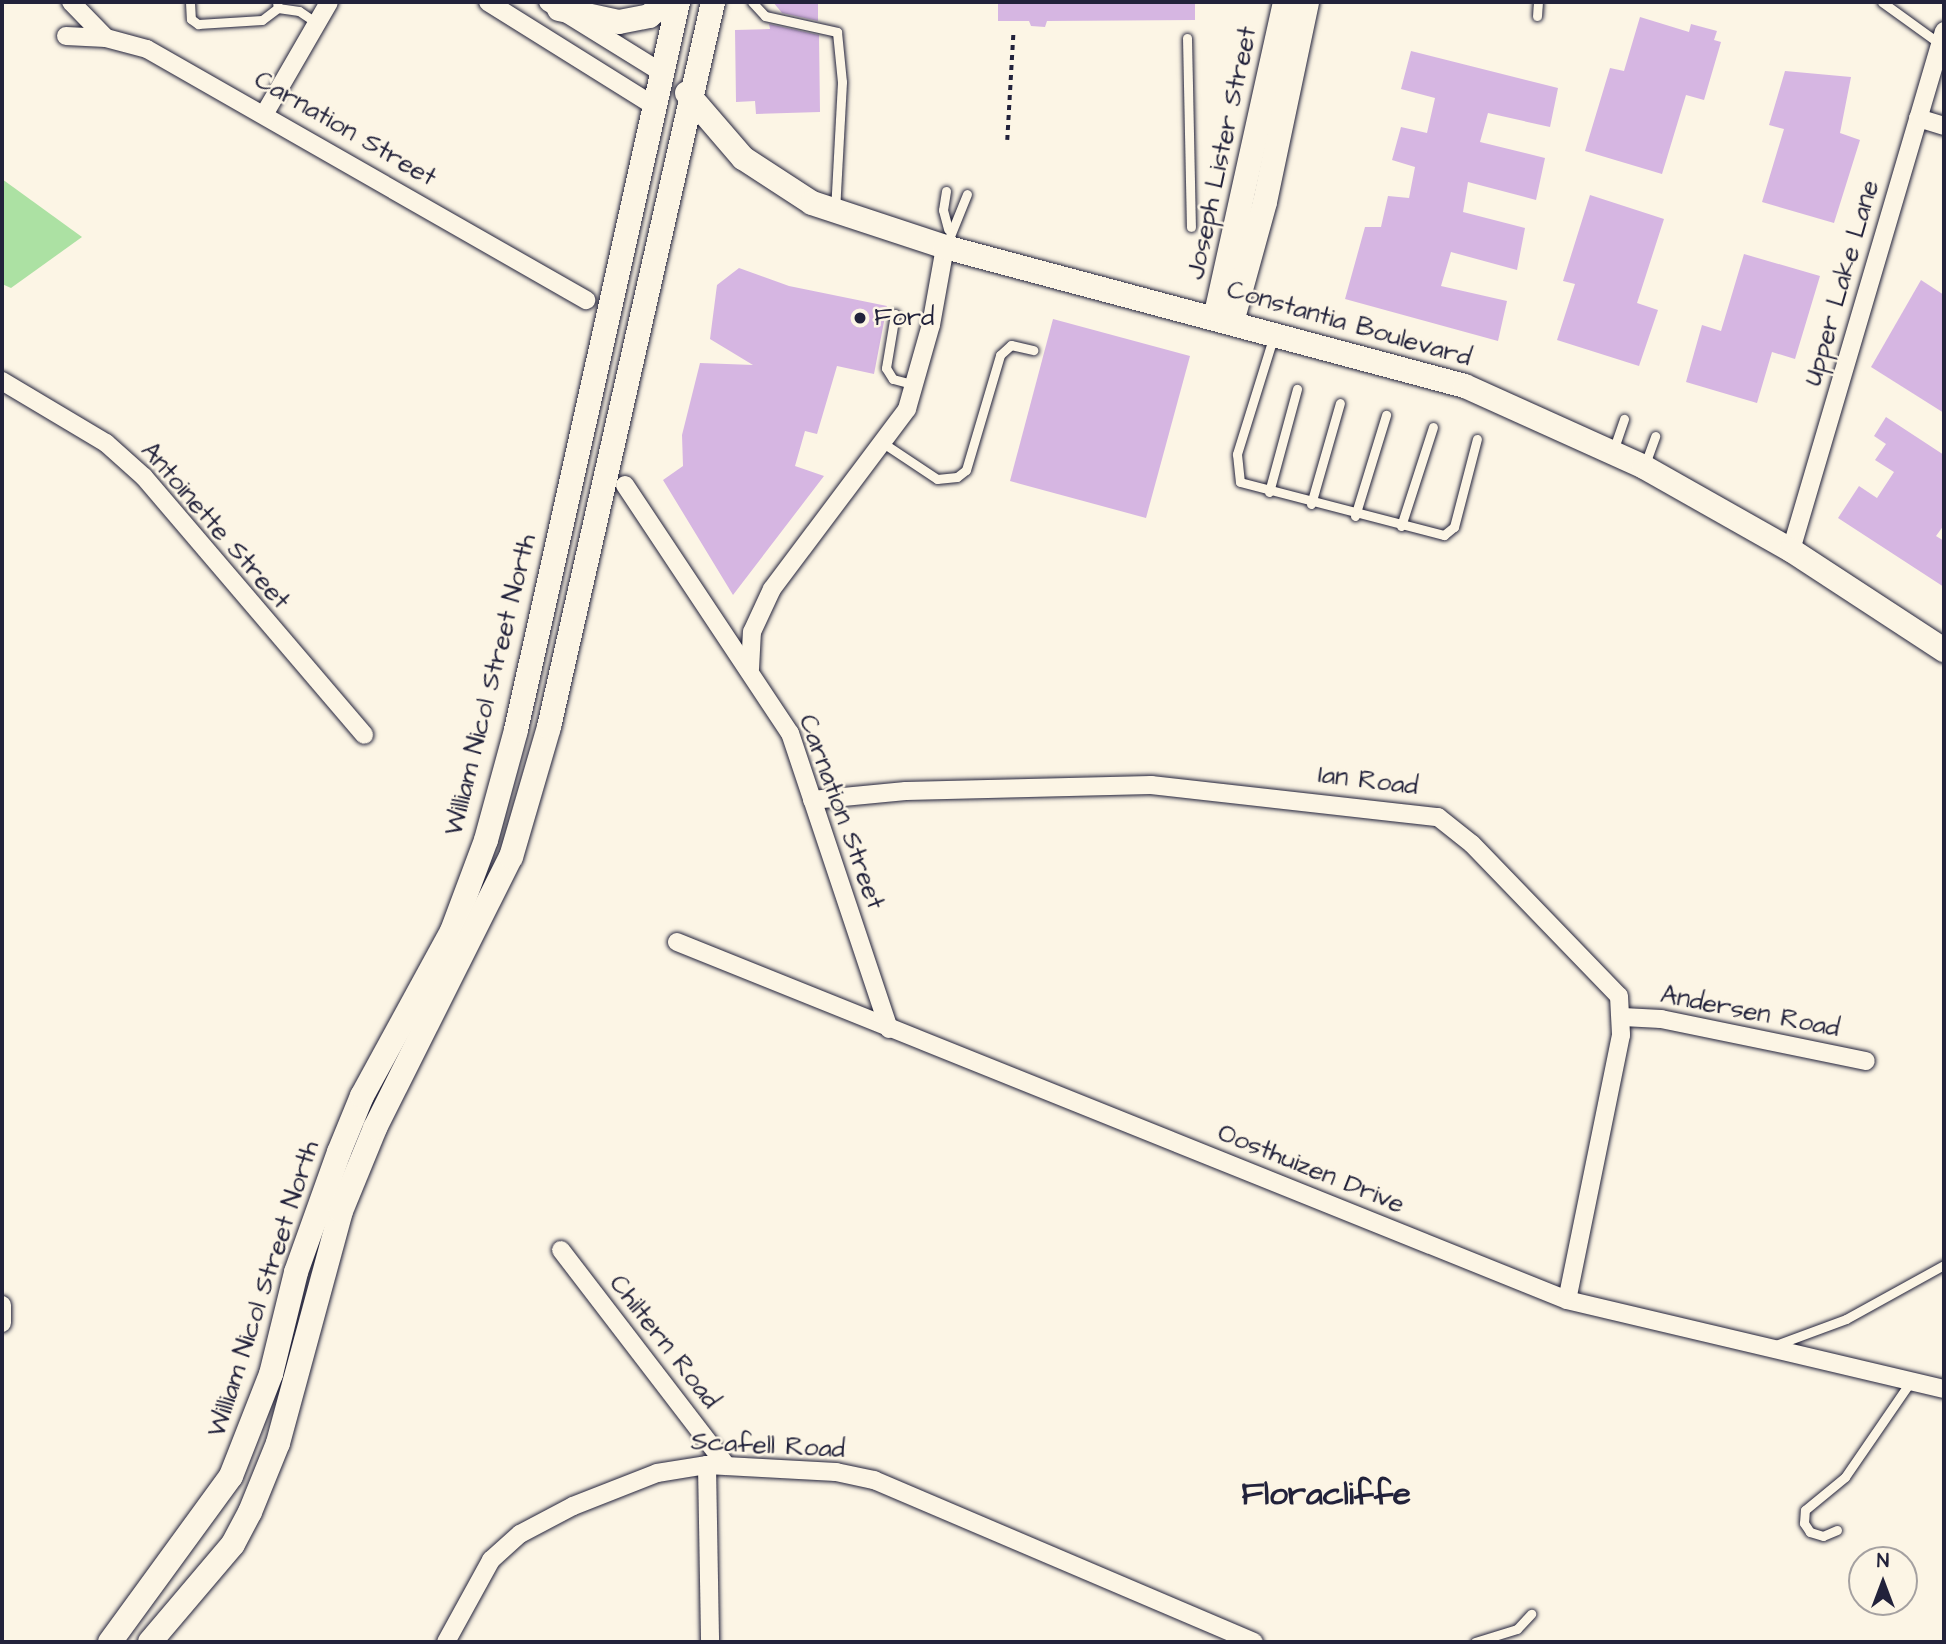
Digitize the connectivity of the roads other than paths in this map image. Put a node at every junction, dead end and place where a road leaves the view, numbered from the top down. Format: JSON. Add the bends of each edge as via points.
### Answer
{"nodes":[{"id":1,"x":71,"y":2,"type":"edge"},
{"id":2,"x":190,"y":2,"type":"edge"},
{"id":3,"x":329,"y":2,"type":"edge"},
{"id":4,"x":488,"y":2,"type":"edge"},
{"id":5,"x":667,"y":2,"type":"edge"},
{"id":6,"x":678,"y":2,"type":"edge"},
{"id":7,"x":713,"y":2,"type":"edge"},
{"id":8,"x":752,"y":2,"type":"edge"},
{"id":9,"x":1285,"y":2,"type":"edge"},
{"id":10,"x":1307,"y":2,"type":"edge"},
{"id":11,"x":1538,"y":2,"type":"edge"},
{"id":12,"x":1882,"y":2,"type":"edge"},
{"id":13,"x":277,"y":5,"type":"edge"},
{"id":14,"x":554,"y":5,"type":"edge"},
{"id":15,"x":1537,"y":16,"type":"dead end"},
{"id":16,"x":318,"y":24,"type":"junction"},
{"id":17,"x":66,"y":36,"type":"dead end"},
{"id":18,"x":106,"y":38,"type":"junction"},
{"id":19,"x":1187,"y":38,"type":"dead end"},
{"id":20,"x":1942,"y":38,"type":"edge"},
{"id":21,"x":661,"y":72,"type":"junction"},
{"id":22,"x":693,"y":97,"type":"junction"},
{"id":23,"x":653,"y":105,"type":"junction"},
{"id":24,"x":265,"y":113,"type":"junction"},
{"id":25,"x":1919,"y":118,"type":"junction"},
{"id":26,"x":687,"y":122,"type":"junction"},
{"id":27,"x":1944,"y":126,"type":"edge"},
{"id":28,"x":712,"y":127,"type":"junction"},
{"id":29,"x":946,"y":191,"type":"dead end"},
{"id":30,"x":967,"y":194,"type":"dead end"},
{"id":31,"x":835,"y":212,"type":"junction"},
{"id":32,"x":1191,"y":227,"type":"dead end"},
{"id":33,"x":947,"y":238,"type":"junction"},
{"id":34,"x":586,"y":300,"type":"dead end"},
{"id":35,"x":895,"y":314,"type":"dead end"},
{"id":36,"x":1224,"y":320,"type":"junction"},
{"id":37,"x":1274,"y":334,"type":"junction"},
{"id":38,"x":1033,"y":350,"type":"dead end"},
{"id":39,"x":2,"y":382,"type":"edge"},
{"id":40,"x":916,"y":386,"type":"junction"},
{"id":41,"x":1297,"y":389,"type":"dead end"},
{"id":42,"x":1340,"y":403,"type":"dead end"},
{"id":43,"x":1386,"y":415,"type":"dead end"},
{"id":44,"x":1624,"y":419,"type":"dead end"},
{"id":45,"x":1433,"y":426,"type":"dead end"},
{"id":46,"x":1655,"y":436,"type":"dead end"},
{"id":47,"x":1477,"y":439,"type":"dead end"},
{"id":48,"x":883,"y":443,"type":"junction"},
{"id":49,"x":1613,"y":451,"type":"junction"},
{"id":50,"x":1644,"y":467,"type":"junction"},
{"id":51,"x":625,"y":485,"type":"dead end"},
{"id":52,"x":1269,"y":492,"type":"junction"},
{"id":53,"x":1311,"y":504,"type":"junction"},
{"id":54,"x":1355,"y":516,"type":"junction"},
{"id":55,"x":1401,"y":526,"type":"junction"},
{"id":56,"x":1791,"y":550,"type":"junction"},
{"id":57,"x":1944,"y":649,"type":"edge"},
{"id":58,"x":750,"y":669,"type":"junction"},
{"id":59,"x":364,"y":735,"type":"dead end"},
{"id":60,"x":812,"y":800,"type":"junction"},
{"id":61,"x":677,"y":942,"type":"dead end"},
{"id":62,"x":1623,"y":1017,"type":"junction"},
{"id":63,"x":889,"y":1029,"type":"junction"},
{"id":64,"x":1866,"y":1062,"type":"dead end"},
{"id":65,"x":561,"y":1250,"type":"dead end"},
{"id":66,"x":1944,"y":1265,"type":"edge"},
{"id":67,"x":1567,"y":1300,"type":"junction"},
{"id":68,"x":2,"y":1305,"type":"edge"},
{"id":69,"x":2,"y":1323,"type":"edge"},
{"id":70,"x":1769,"y":1348,"type":"junction"},
{"id":71,"x":1911,"y":1381,"type":"junction"},
{"id":72,"x":1944,"y":1389,"type":"edge"},
{"id":73,"x":707,"y":1465,"type":"junction"},
{"id":74,"x":727,"y":1466,"type":"junction"},
{"id":75,"x":1837,"y":1530,"type":"dead end"},
{"id":76,"x":1531,"y":1614,"type":"dead end"},
{"id":77,"x":110,"y":1642,"type":"edge"},
{"id":78,"x":150,"y":1642,"type":"edge"},
{"id":79,"x":446,"y":1642,"type":"edge"},
{"id":80,"x":710,"y":1642,"type":"edge"},
{"id":81,"x":1254,"y":1642,"type":"edge"},
{"id":82,"x":1475,"y":1642,"type":"edge"}],
"edges":[{"from":1,"to":18,"type":"street"},
{"from":2,"to":13,"type":"lane","via":[[191,19],[198,24],[262,20]]},
{"from":3,"to":16,"type":"street"},
{"from":4,"to":23,"type":"street"},
{"from":5,"to":14,"type":"main road","via":[[649,16],[619,22]]},
{"from":6,"to":21,"type":"main road","name":"William Nicol Street North"},
{"from":7,"to":22,"type":"main road","name":"William Nicol Street North"},
{"from":8,"to":31,"type":"lane","via":[[765,16],[837,32],[842,82]]},
{"from":9,"to":36,"type":"main road","name":"Joseph Lister Street"},
{"from":10,"to":36,"type":"main road","name":"Joseph Lister Street","via":[[1265,202]]},
{"from":11,"to":15,"type":"lane"},
{"from":12,"to":20,"type":"lane"},
{"from":13,"to":16,"type":"lane","via":[[299,11]]},
{"from":14,"to":21,"type":"street"},
{"from":16,"to":24,"type":"street"},
{"from":17,"to":18,"type":"street","name":"Carnation Street"},
{"from":18,"to":24,"type":"street","name":"Carnation Street","via":[[147,49]]},
{"from":19,"to":32,"type":"lane"},
{"from":20,"to":25,"type":"street","name":"Upper Lake Lane"},
{"from":21,"to":22,"type":"main road","name":"Constantia Boulevard"},
{"from":21,"to":23,"type":"main road","name":"William Nicol Street North"},
{"from":22,"to":26,"type":"main road","name":"William Nicol Street North"},
{"from":22,"to":28,"type":"main road","name":"Constantia Boulevard"},
{"from":23,"to":26,"type":"main road","name":"Constantia Boulevard"},
{"from":23,"to":77,"type":"main road","name":"William Nicol Street North","via":[[516,730],[486,840],[452,931],[362,1097],[339,1152],[296,1272],[271,1374],[231,1476]]},
{"from":24,"to":34,"type":"street","name":"Carnation Street"},
{"from":25,"to":27,"type":"street"},
{"from":25,"to":56,"type":"street","name":"Upper Lake Lane"},
{"from":26,"to":28,"type":"main road","name":"Constantia Boulevard"},
{"from":26,"to":78,"type":"main road","name":"William Nicol Street North","via":[[549,727],[511,858],[374,1128],[341,1210],[278,1443],[250,1512],[233,1544]]},
{"from":28,"to":31,"type":"main road","name":"Constantia Boulevard","via":[[783,187]]},
{"from":29,"to":33,"type":"lane"},
{"from":30,"to":33,"type":"lane"},
{"from":31,"to":33,"type":"main road","name":"Constantia Boulevard"},
{"from":33,"to":36,"type":"main road","name":"Constantia Boulevard"},
{"from":33,"to":40,"type":"street"},
{"from":35,"to":40,"type":"lane","via":[[886,368],[893,379]]},
{"from":36,"to":37,"type":"main road","name":"Constantia Boulevard"},
{"from":37,"to":49,"type":"main road","name":"Constantia Boulevard","via":[[1465,386]]},
{"from":37,"to":52,"type":"lane","via":[[1236,470],[1240,482]]},
{"from":38,"to":48,"type":"lane","via":[[1011,345],[1000,355],[966,470],[957,477],[937,479]]},
{"from":39,"to":59,"type":"street","name":"Antoinette Street","via":[[106,443],[144,477]]},
{"from":40,"to":48,"type":"street"},
{"from":41,"to":52,"type":"lane"},
{"from":42,"to":53,"type":"lane"},
{"from":43,"to":54,"type":"lane"},
{"from":44,"to":49,"type":"lane"},
{"from":45,"to":55,"type":"lane"},
{"from":46,"to":50,"type":"lane"},
{"from":47,"to":55,"type":"lane","via":[[1454,527],[1444,536]]},
{"from":48,"to":58,"type":"street","via":[[772,589],[752,632]]},
{"from":49,"to":50,"type":"main road","name":"Constantia Boulevard"},
{"from":50,"to":56,"type":"main road","name":"Constantia Boulevard"},
{"from":51,"to":58,"type":"street","name":"Carnation Street"},
{"from":52,"to":53,"type":"lane"},
{"from":53,"to":54,"type":"lane"},
{"from":54,"to":55,"type":"lane"},
{"from":56,"to":57,"type":"main road","name":"Constantia Boulevard"},
{"from":58,"to":60,"type":"street","name":"Carnation Street","via":[[790,733]]},
{"from":60,"to":62,"type":"street","name":"Ian Road","via":[[906,791],[1151,785],[1416,811],[1438,817],[1472,844],[1613,986]]},
{"from":60,"to":63,"type":"street","name":"Carnation Street"},
{"from":61,"to":63,"type":"street","name":"Oosthuizen Drive"},
{"from":62,"to":64,"type":"street","name":"Andersen Road","via":[[1661,1019]]},
{"from":62,"to":67,"type":"street"},
{"from":63,"to":67,"type":"street","name":"Oosthuizen Drive"},
{"from":65,"to":74,"type":"street","name":"Chiltern Road"},
{"from":66,"to":70,"type":"lane","via":[[1846,1318]]},
{"from":67,"to":70,"type":"street","name":"Oosthuizen Drive"},
{"from":68,"to":69,"type":"street"},
{"from":70,"to":71,"type":"street","name":"Oosthuizen Drive"},
{"from":71,"to":72,"type":"street","name":"Oosthuizen Drive"},
{"from":71,"to":75,"type":"lane","via":[[1845,1477],[1805,1510],[1804,1523],[1810,1532],[1823,1536]]},
{"from":73,"to":74,"type":"street","name":"Scafell Road"},
{"from":73,"to":79,"type":"street","name":"Scafell Road","via":[[657,1473],[573,1506],[520,1534],[491,1560]]},
{"from":73,"to":80,"type":"street"},
{"from":74,"to":81,"type":"street","name":"Scafell Road","via":[[836,1472],[874,1480]]},
{"from":76,"to":82,"type":"lane","via":[[1517,1629]]}]}
